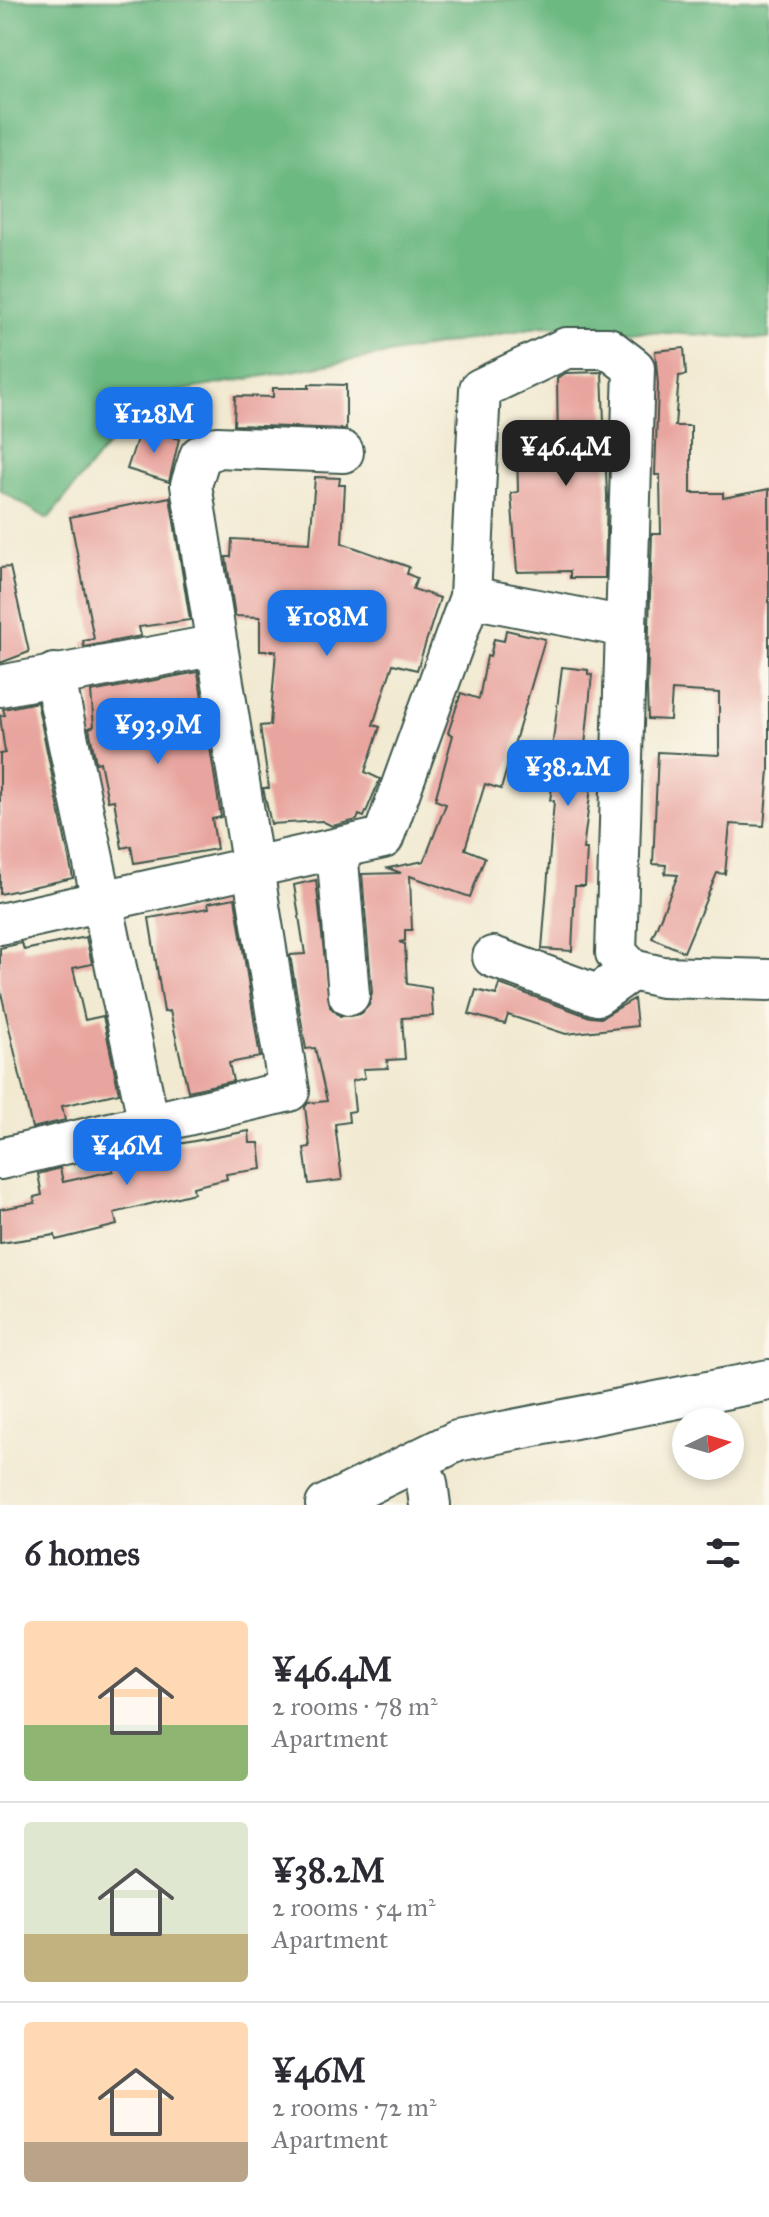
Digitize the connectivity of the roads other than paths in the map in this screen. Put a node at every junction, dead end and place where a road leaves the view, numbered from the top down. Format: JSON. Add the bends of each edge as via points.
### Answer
{"nodes":[{"id":1,"x":343,"y":452,"type":"dead end"},
{"id":2,"x":470,"y":597,"type":"junction"},
{"id":3,"x":626,"y":627,"type":"junction"},
{"id":4,"x":217,"y":645,"type":"junction"},
{"id":5,"x":54,"y":674,"type":"junction"},
{"id":6,"x":0,"y":686,"type":"edge"},
{"id":7,"x":337,"y":849,"type":"junction"},
{"id":8,"x":254,"y":867,"type":"junction"},
{"id":9,"x":102,"y":901,"type":"junction"},
{"id":10,"x":0,"y":924,"type":"edge"},
{"id":11,"x":493,"y":957,"type":"dead end"},
{"id":12,"x":632,"y":970,"type":"junction"},
{"id":13,"x":769,"y":980,"type":"edge"},
{"id":14,"x":349,"y":995,"type":"dead end"},
{"id":15,"x":149,"y":1124,"type":"junction"},
{"id":16,"x":0,"y":1158,"type":"edge"},
{"id":17,"x":769,"y":1380,"type":"edge"},
{"id":18,"x":417,"y":1461,"type":"junction"},
{"id":19,"x":326,"y":1505,"type":"edge"},
{"id":20,"x":430,"y":1505,"type":"edge"}],
"edges":[{"from":1,"to":4,"type":"street","via":[[217,447],[200,456],[191,485]]},
{"from":2,"to":3,"type":"street"},
{"from":2,"to":3,"type":"street","via":[[480,389],[566,348],[608,348],[634,368]]},
{"from":2,"to":7,"type":"street","via":[[383,838]]},
{"from":3,"to":12,"type":"street","via":[[616,953]]},
{"from":4,"to":5,"type":"street"},
{"from":4,"to":8,"type":"street"},
{"from":5,"to":6,"type":"street"},
{"from":5,"to":9,"type":"street"},
{"from":7,"to":8,"type":"street"},
{"from":7,"to":14,"type":"street"},
{"from":8,"to":9,"type":"street"},
{"from":8,"to":15,"type":"street","via":[[289,1091]]},
{"from":9,"to":10,"type":"street"},
{"from":9,"to":15,"type":"street"},
{"from":11,"to":12,"type":"street","via":[[597,995]]},
{"from":12,"to":13,"type":"street","via":[[662,977]]},
{"from":15,"to":16,"type":"street"},
{"from":17,"to":18,"type":"street","via":[[457,1441]]},
{"from":18,"to":19,"type":"street"},
{"from":18,"to":20,"type":"street"}]}
